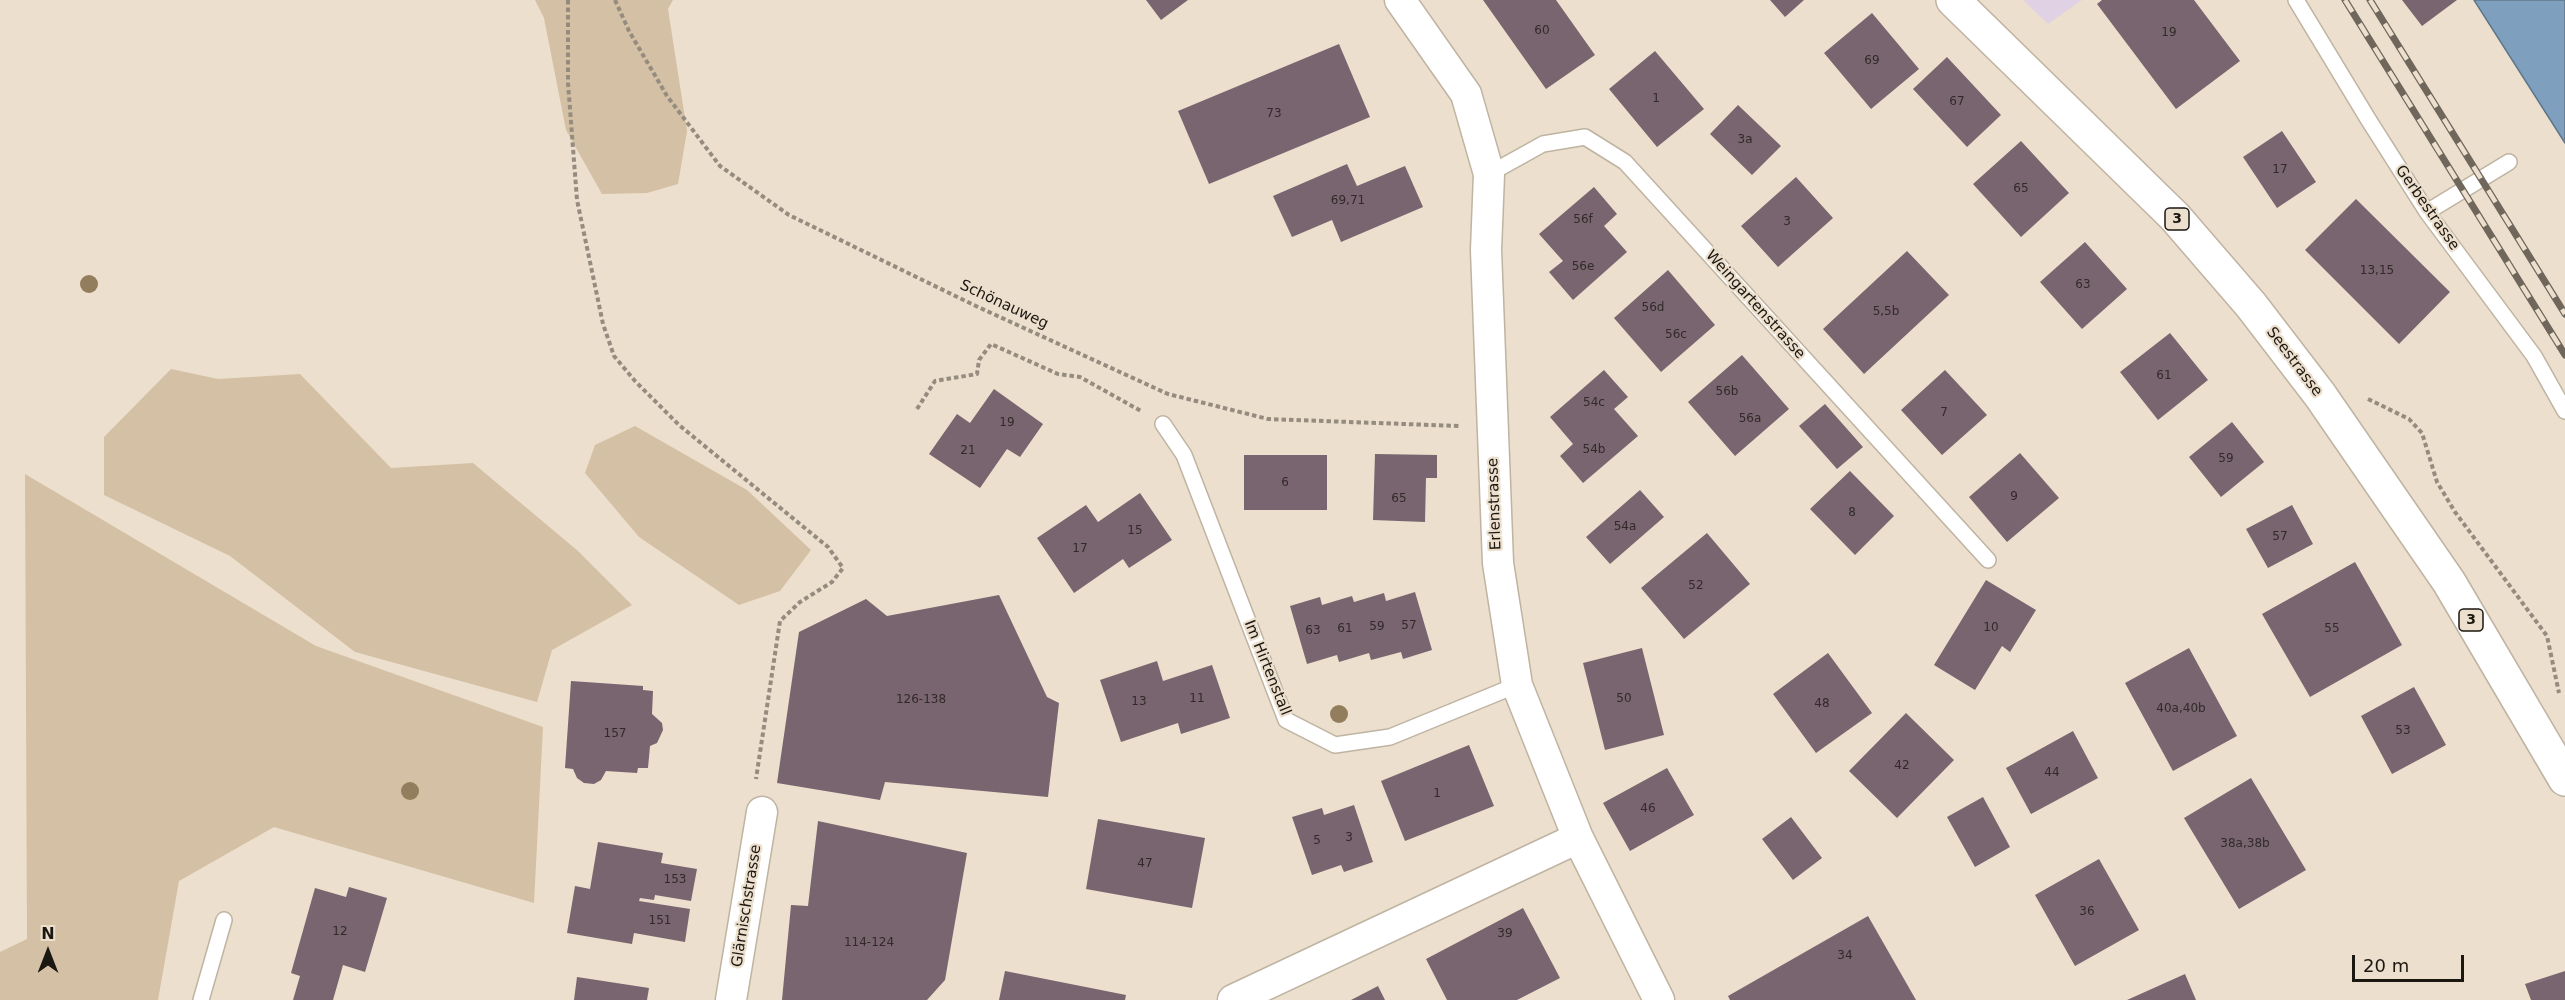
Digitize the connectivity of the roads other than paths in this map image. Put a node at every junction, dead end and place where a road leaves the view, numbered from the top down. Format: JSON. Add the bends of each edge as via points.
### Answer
{"nodes":[{"id":1,"x":1400,"y":0,"type":"edge"},
{"id":2,"x":1953,"y":0,"type":"edge"},
{"id":3,"x":2296,"y":0,"type":"edge"},
{"id":4,"x":2509,"y":162,"type":"dead end"},
{"id":5,"x":1489,"y":174,"type":"junction"},
{"id":6,"x":2427,"y":212,"type":"junction"},
{"id":7,"x":2565,"y":411,"type":"edge"},
{"id":8,"x":1163,"y":424,"type":"road end"},
{"id":9,"x":1988,"y":560,"type":"dead end"},
{"id":10,"x":1517,"y":685,"type":"junction"},
{"id":11,"x":2565,"y":779,"type":"edge"},
{"id":12,"x":762,"y":812,"type":"dead end"},
{"id":13,"x":1578,"y":838,"type":"junction"},
{"id":14,"x":224,"y":920,"type":"dead end"},
{"id":15,"x":201,"y":1000,"type":"edge"},
{"id":16,"x":732,"y":1000,"type":"edge"},
{"id":17,"x":1233,"y":1000,"type":"edge"},
{"id":18,"x":1659,"y":1000,"type":"edge"}],
"edges":[{"from":1,"to":5,"type":"street","name":"Erlenstrasse","via":[[1466,94]]},
{"from":2,"to":11,"type":"main road","name":"Seestrasse","number":"3","via":[[2175,217],[2251,305],[2320,395],[2449,582]]},
{"from":3,"to":6,"type":"lane","name":"Gerbestrasse"},
{"from":4,"to":6,"type":"lane"},
{"from":5,"to":9,"type":"lane","name":"Weingartenstrasse","via":[[1543,144],[1585,137],[1625,162]]},
{"from":5,"to":10,"type":"street","name":"Erlenstrasse","via":[[1486,250],[1498,563]]},
{"from":6,"to":7,"type":"lane","name":"Gerbestrasse","via":[[2534,356]]},
{"from":8,"to":10,"type":"lane","name":"Im Hirtenstall","via":[[1184,455],[1286,720],[1335,745],[1390,737]]},
{"from":10,"to":13,"type":"street","name":"Erlenstrasse"},
{"from":12,"to":16,"type":"street","name":"Glärnischstrasse"},
{"from":13,"to":17,"type":"street"},
{"from":13,"to":18,"type":"street","name":"Erlenstrasse"},
{"from":14,"to":15,"type":"lane"}]}
